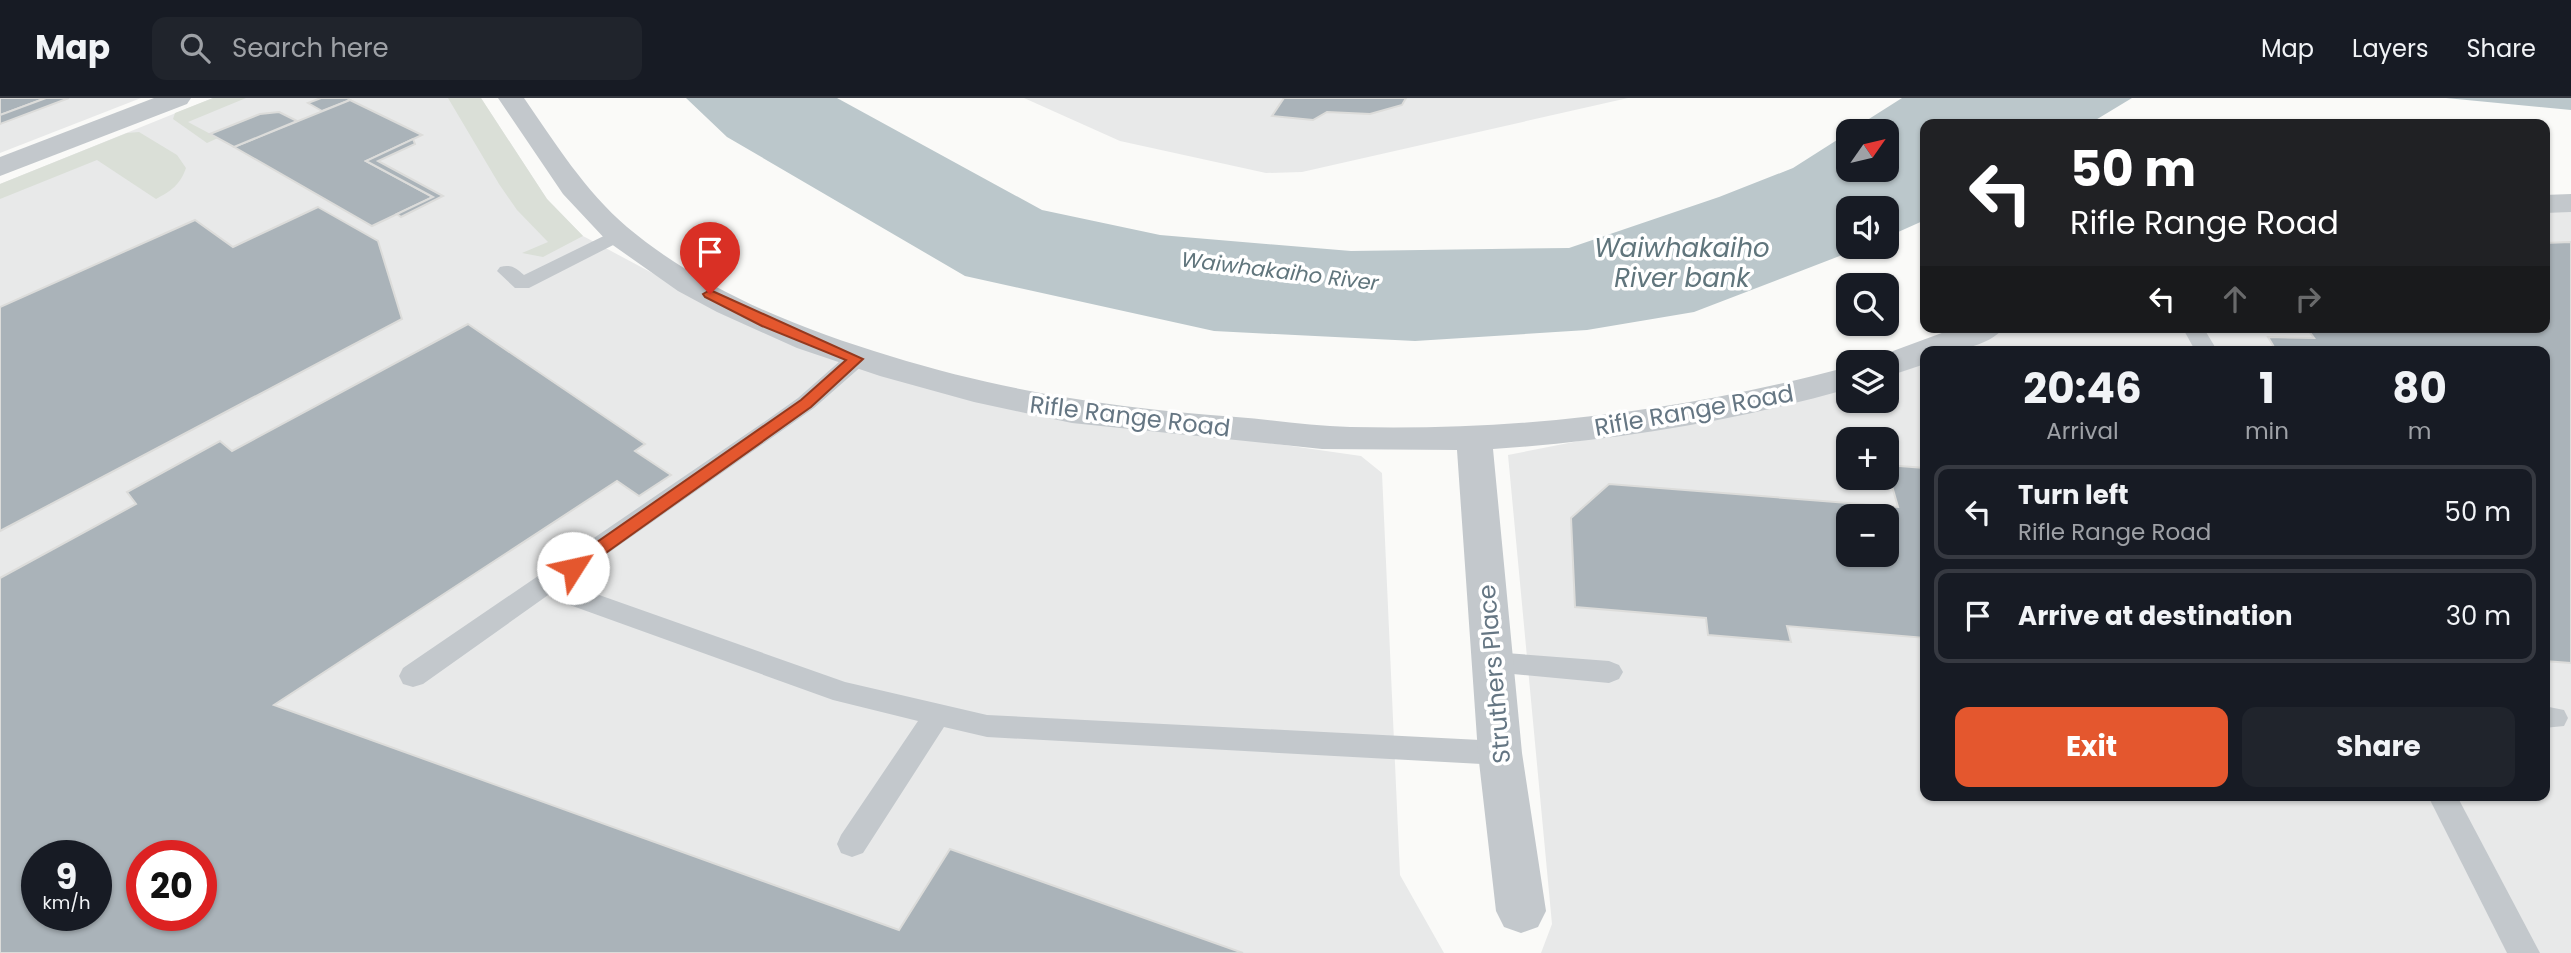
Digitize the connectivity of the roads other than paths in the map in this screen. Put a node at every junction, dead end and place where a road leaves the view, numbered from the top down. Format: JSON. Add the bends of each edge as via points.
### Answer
{"nodes":[{"id":1,"x":177,"y":98,"type":"edge"},
{"id":2,"x":511,"y":98,"type":"edge"},
{"id":3,"x":0,"y":167,"type":"edge"},
{"id":4,"x":2550,"y":204,"type":"edge"},
{"id":5,"x":2571,"y":204,"type":"edge"},
{"id":6,"x":618,"y":235,"type":"junction"},
{"id":7,"x":507,"y":271,"type":"dead end"},
{"id":8,"x":1973,"y":333,"type":"edge"},
{"id":9,"x":1940,"y":346,"type":"edge"},
{"id":10,"x":1920,"y":354,"type":"edge"},
{"id":11,"x":856,"y":359,"type":"junction"},
{"id":12,"x":1899,"y":361,"type":"edge"},
{"id":13,"x":1836,"y":381,"type":"edge"},
{"id":14,"x":1474,"y":437,"type":"junction"},
{"id":15,"x":552,"y":582,"type":"junction"},
{"id":16,"x":1492,"y":662,"type":"junction"},
{"id":17,"x":1609,"y":672,"type":"dead end"},
{"id":18,"x":413,"y":676,"type":"dead end"},
{"id":19,"x":938,"y":714,"type":"junction"},
{"id":20,"x":1500,"y":753,"type":"junction"},
{"id":21,"x":2445,"y":801,"type":"edge"},
{"id":22,"x":852,"y":844,"type":"dead end"},
{"id":23,"x":1521,"y":911,"type":"dead end"},
{"id":24,"x":2524,"y":953,"type":"edge"}],
"edges":[{"from":1,"to":3,"type":"street"},
{"from":2,"to":6,"type":"street","name":"Rifle Range Road","via":[[573,190]]},
{"from":4,"to":5,"type":"street"},
{"from":6,"to":7,"type":"lane","via":[[523,284]]},
{"from":6,"to":11,"type":"street","name":"Rifle Range Road","via":[[710,294],[766,323]]},
{"from":8,"to":9,"type":"street"},
{"from":10,"to":12,"type":"street"},
{"from":11,"to":14,"type":"street","name":"Rifle Range Road","via":[[1017,402],[1128,421],[1350,439]]},
{"from":11,"to":15,"type":"lane","via":[[806,404]]},
{"from":13,"to":14,"type":"street","name":"Rifle Range Road","via":[[1721,410],[1620,426]]},
{"from":14,"to":16,"type":"street","name":"Struthers Place"},
{"from":15,"to":18,"type":"lane"},
{"from":15,"to":19,"type":"lane","via":[[576,597],[843,692]]},
{"from":16,"to":17,"type":"lane"},
{"from":16,"to":20,"type":"street","name":"Struthers Place"},
{"from":19,"to":20,"type":"lane","via":[[987,726]]},
{"from":19,"to":22,"type":"lane"},
{"from":20,"to":23,"type":"street","name":"Struthers Place"},
{"from":21,"to":24,"type":"lane"}]}
